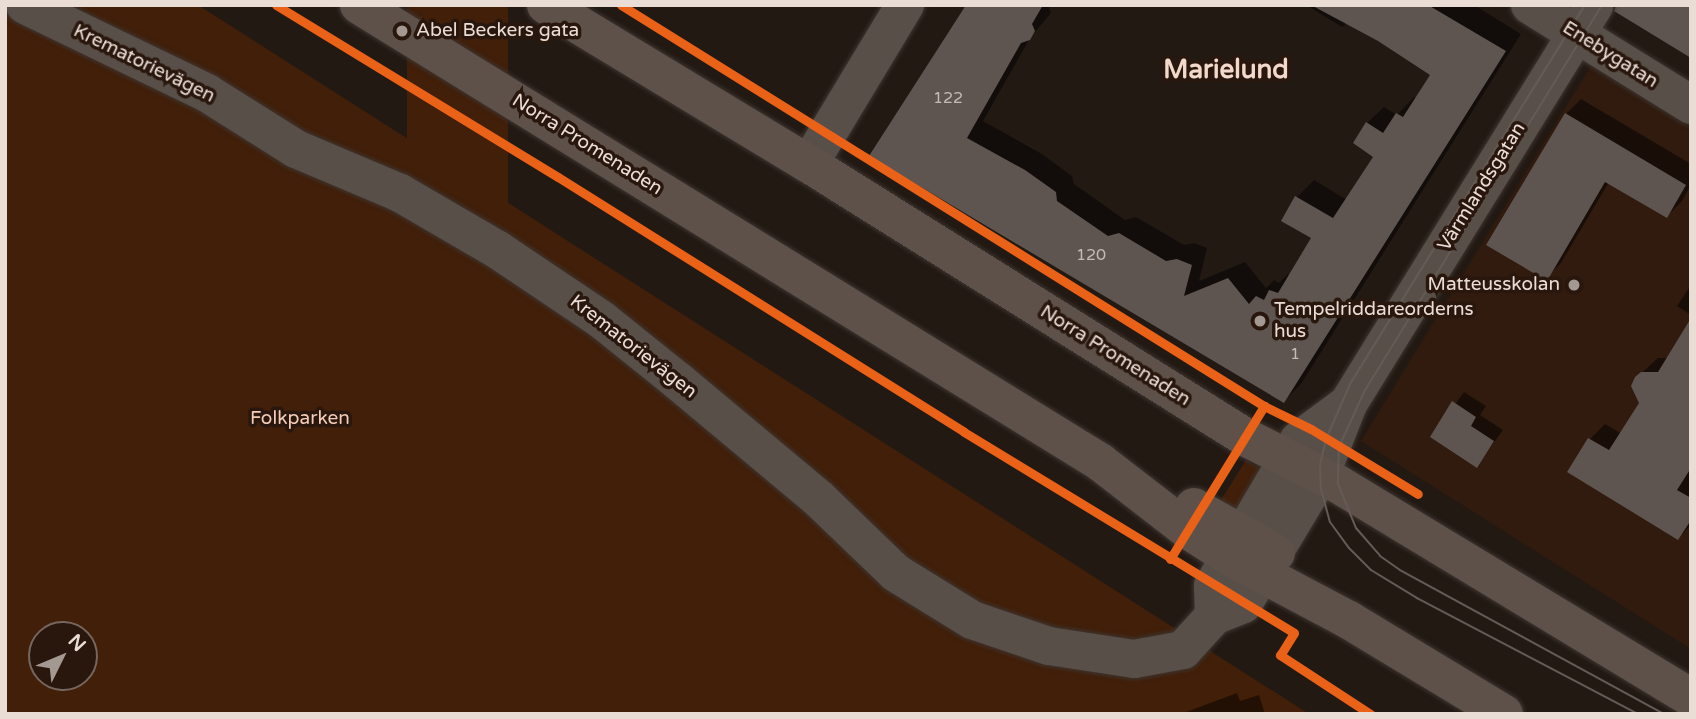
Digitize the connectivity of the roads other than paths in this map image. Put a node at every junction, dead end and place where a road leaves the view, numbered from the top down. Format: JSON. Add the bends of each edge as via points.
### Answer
{"nodes":[{"id":1,"x":25,"y":5,"type":"edge"},
{"id":2,"x":359,"y":5,"type":"edge"},
{"id":3,"x":546,"y":5,"type":"edge"},
{"id":4,"x":905,"y":5,"type":"edge"},
{"id":5,"x":1530,"y":5,"type":"edge"},
{"id":6,"x":1585,"y":19,"type":"edge"},
{"id":7,"x":1691,"y":105,"type":"edge"},
{"id":8,"x":809,"y":164,"type":"junction"},
{"id":9,"x":1303,"y":468,"type":"junction"},
{"id":10,"x":1253,"y":555,"type":"junction"},
{"id":11,"x":1691,"y":698,"type":"edge"},
{"id":12,"x":1504,"y":714,"type":"edge"}],
"edges":[{"from":1,"to":10,"type":"street","name":"Krematorievägen","via":[[207,93],[296,149],[400,193],[498,250],[602,320],[678,381],[818,498],[896,573],[972,620],[1049,646],[1134,659],[1183,650],[1214,616],[1213,586]]},
{"from":2,"to":10,"type":"main road","name":"Norra Promenaden","via":[[1100,462],[1188,530]]},
{"from":3,"to":8,"type":"main road","name":"Norra Promenaden"},
{"from":4,"to":8,"type":"street"},
{"from":5,"to":6,"type":"street","name":"Enebygatan"},
{"from":6,"to":7,"type":"street","name":"Enebygatan"},
{"from":6,"to":9,"type":"street","name":"Värmlandsgatan","via":[[1348,404]]},
{"from":8,"to":9,"type":"main road","name":"Norra Promenaden"},
{"from":9,"to":10,"type":"street","name":"Värmlandsgatan"},
{"from":9,"to":11,"type":"main road","name":"Norra Promenaden"},
{"from":10,"to":12,"type":"main road","name":"Norra Promenaden","via":[[1349,620]]}]}
